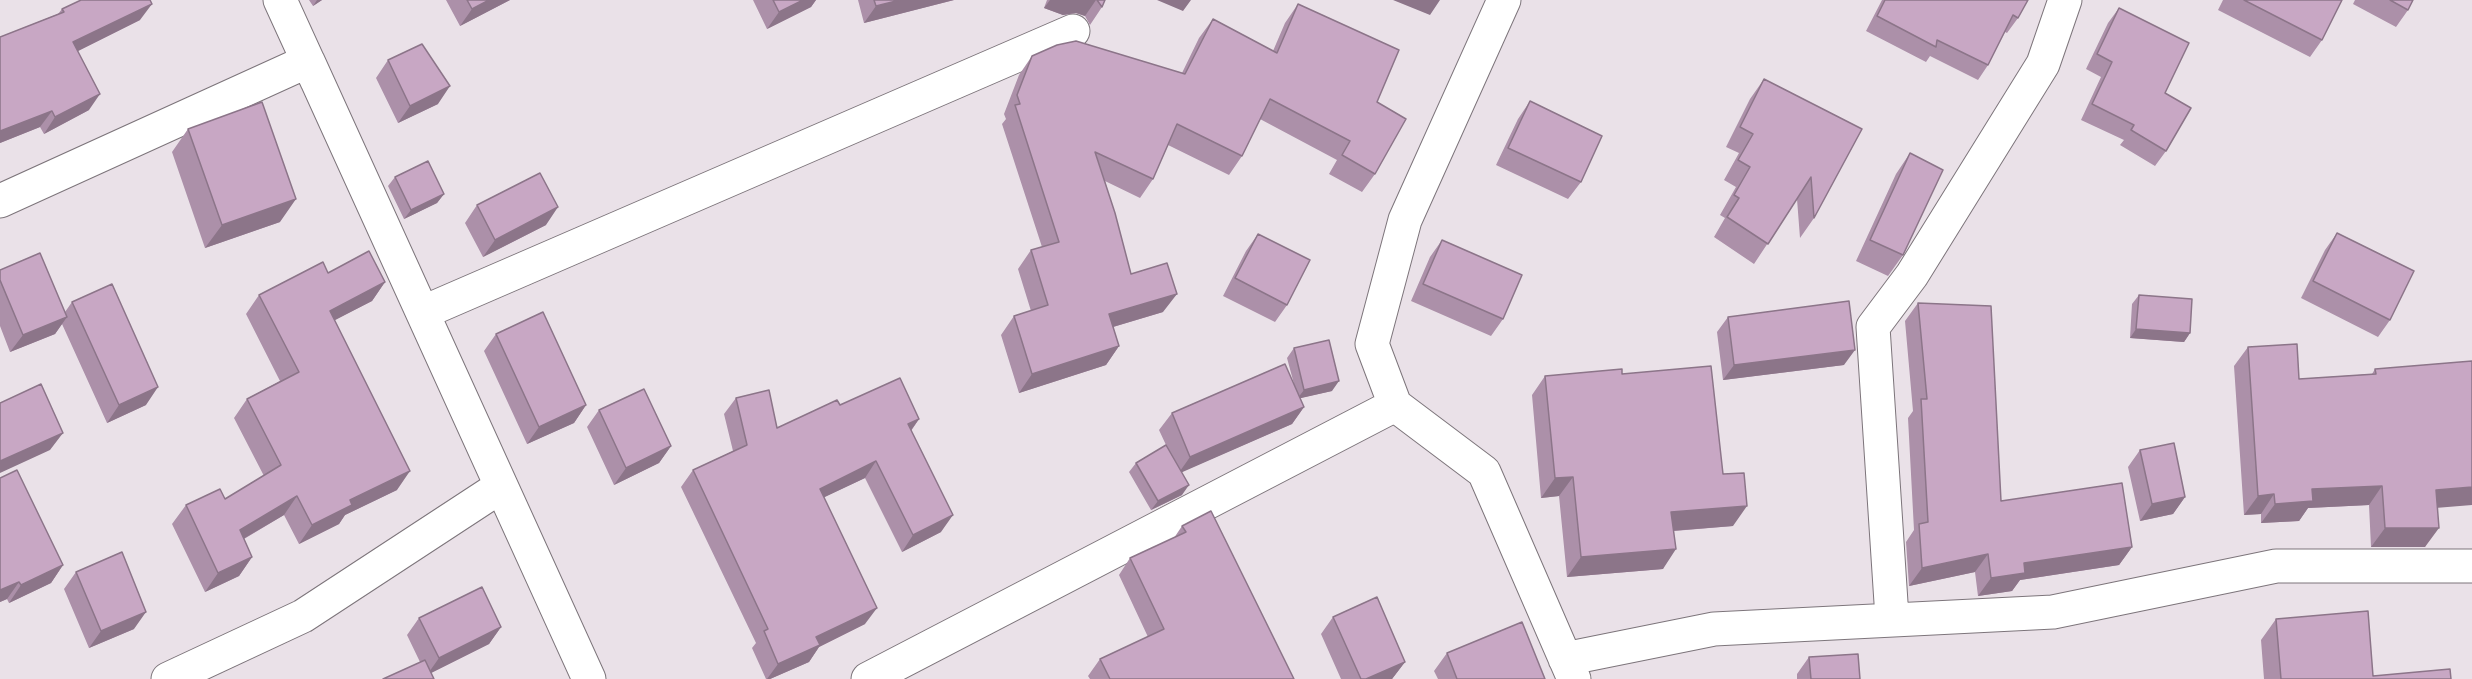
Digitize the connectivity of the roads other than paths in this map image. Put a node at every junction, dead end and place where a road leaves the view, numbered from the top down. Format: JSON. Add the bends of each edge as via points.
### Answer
{"nodes":[{"id":1,"x":280,"y":0,"type":"edge"},
{"id":2,"x":1504,"y":0,"type":"edge"},
{"id":3,"x":2065,"y":0,"type":"edge"},
{"id":4,"x":1072,"y":31,"type":"dead end"},
{"id":5,"x":308,"y":61,"type":"junction"},
{"id":6,"x":0,"y":201,"type":"edge"},
{"id":7,"x":424,"y":312,"type":"junction"},
{"id":8,"x":1395,"y":405,"type":"junction"},
{"id":9,"x":500,"y":487,"type":"junction"},
{"id":10,"x":2472,"y":566,"type":"edge"},
{"id":11,"x":1892,"y":618,"type":"junction"},
{"id":12,"x":1569,"y":669,"type":"edge"},
{"id":13,"x":168,"y":679,"type":"edge"},
{"id":14,"x":589,"y":679,"type":"edge"},
{"id":15,"x":868,"y":679,"type":"edge"}],
"edges":[{"from":1,"to":5,"type":"street"},
{"from":2,"to":8,"type":"street","via":[[1405,220],[1372,344]]},
{"from":3,"to":11,"type":"street","via":[[2043,64],[1912,275],[1873,327]]},
{"from":4,"to":7,"type":"street"},
{"from":5,"to":6,"type":"street"},
{"from":5,"to":7,"type":"street"},
{"from":5,"to":9,"type":"street"},
{"from":7,"to":9,"type":"street"},
{"from":8,"to":12,"type":"street","via":[[1484,471]]},
{"from":8,"to":15,"type":"street"},
{"from":9,"to":13,"type":"street","via":[[303,616]]},
{"from":9,"to":14,"type":"street"},
{"from":10,"to":11,"type":"street","via":[[2276,566],[2053,612]]},
{"from":11,"to":12,"type":"street","via":[[1714,629]]}]}
